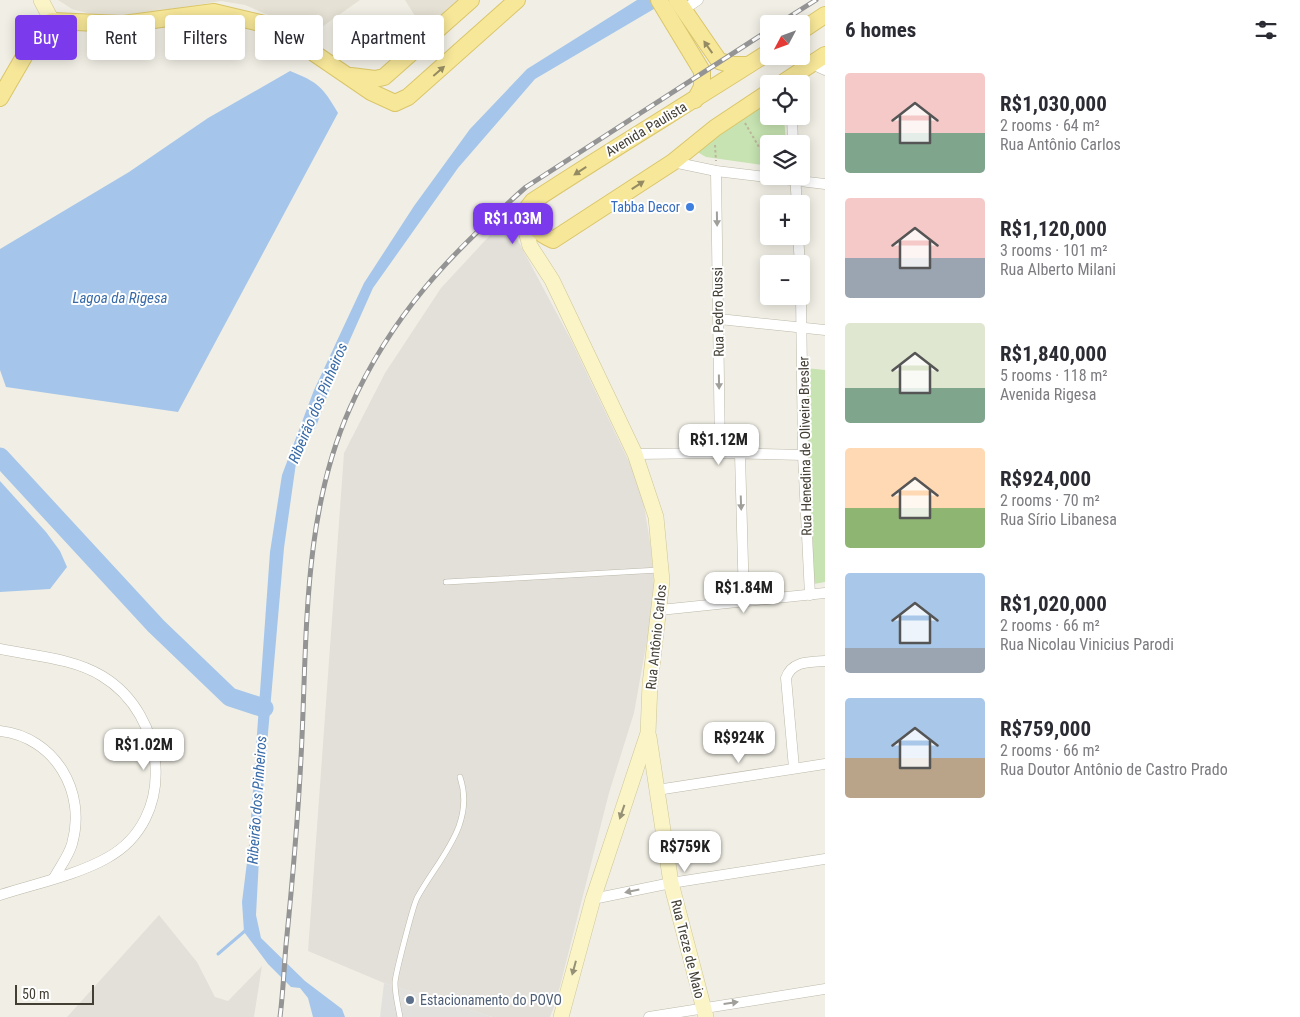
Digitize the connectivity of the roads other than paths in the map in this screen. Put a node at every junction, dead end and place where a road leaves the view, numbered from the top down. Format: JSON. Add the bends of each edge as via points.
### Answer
{"nodes":[{"id":1,"x":41,"y":0,"type":"edge"},
{"id":2,"x":471,"y":0,"type":"edge"},
{"id":3,"x":517,"y":0,"type":"edge"},
{"id":4,"x":659,"y":0,"type":"edge"},
{"id":5,"x":698,"y":0,"type":"edge"},
{"id":6,"x":678,"y":8,"type":"edge"},
{"id":7,"x":49,"y":15,"type":"edge"},
{"id":8,"x":825,"y":16,"type":"edge"},
{"id":9,"x":77,"y":22,"type":"edge"},
{"id":10,"x":810,"y":25,"type":"edge"},
{"id":11,"x":760,"y":58,"type":"edge"},
{"id":12,"x":22,"y":60,"type":"edge"},
{"id":13,"x":821,"y":63,"type":"edge"},
{"id":14,"x":748,"y":65,"type":"junction"},
{"id":15,"x":347,"y":75,"type":"junction"},
{"id":16,"x":800,"y":75,"type":"edge"},
{"id":17,"x":384,"y":77,"type":"junction"},
{"id":18,"x":0,"y":98,"type":"edge"},
{"id":19,"x":760,"y":98,"type":"edge"},
{"id":20,"x":695,"y":100,"type":"junction"},
{"id":21,"x":401,"y":102,"type":"junction"},
{"id":22,"x":673,"y":162,"type":"junction"},
{"id":23,"x":716,"y":170,"type":"junction"},
{"id":24,"x":760,"y":174,"type":"edge"},
{"id":25,"x":810,"y":181,"type":"edge"},
{"id":26,"x":825,"y":184,"type":"edge"},
{"id":27,"x":526,"y":210,"type":"junction"},
{"id":28,"x":553,"y":240,"type":"junction"},
{"id":29,"x":545,"y":269,"type":"junction"},
{"id":30,"x":802,"y":305,"type":"edge"},
{"id":31,"x":718,"y":319,"type":"junction"},
{"id":32,"x":803,"y":328,"type":"junction"},
{"id":33,"x":825,"y":330,"type":"edge"},
{"id":34,"x":720,"y":453,"type":"junction"},
{"id":35,"x":635,"y":454,"type":"junction"},
{"id":36,"x":740,"y":454,"type":"junction"},
{"id":37,"x":802,"y":455,"type":"junction"},
{"id":38,"x":662,"y":570,"type":"junction"},
{"id":39,"x":446,"y":582,"type":"dead end"},
{"id":40,"x":825,"y":594,"type":"edge"},
{"id":41,"x":810,"y":595,"type":"junction"},
{"id":42,"x":744,"y":602,"type":"junction"},
{"id":43,"x":660,"y":610,"type":"junction"},
{"id":44,"x":0,"y":649,"type":"edge"},
{"id":45,"x":825,"y":661,"type":"edge"},
{"id":46,"x":0,"y":731,"type":"edge"},
{"id":47,"x":648,"y":733,"type":"junction"},
{"id":48,"x":825,"y":764,"type":"edge"},
{"id":49,"x":794,"y":768,"type":"junction"},
{"id":50,"x":460,"y":777,"type":"dead end"},
{"id":51,"x":630,"y":789,"type":"junction"},
{"id":52,"x":658,"y":795,"type":"junction"},
{"id":53,"x":825,"y":859,"type":"edge"},
{"id":54,"x":54,"y":878,"type":"junction"},
{"id":55,"x":671,"y":883,"type":"junction"},
{"id":56,"x":0,"y":895,"type":"edge"},
{"id":57,"x":593,"y":899,"type":"junction"},
{"id":58,"x":825,"y":989,"type":"edge"},
{"id":59,"x":704,"y":1012,"type":"edge"},
{"id":60,"x":400,"y":1017,"type":"edge"},
{"id":61,"x":561,"y":1017,"type":"edge"},
{"id":62,"x":648,"y":1017,"type":"edge"}],
"edges":[{"from":1,"to":7,"type":"main road"},
{"from":2,"to":17,"type":"main road"},
{"from":21,"to":3,"type":"main road","one_way":true},
{"from":4,"to":6,"type":"main road"},
{"from":5,"to":6,"type":"street"},
{"from":14,"to":6,"type":"main road","one_way":true,"via":[[719,61]]},
{"from":6,"to":20,"type":"main road","via":[[702,72],[702,87]]},
{"from":8,"to":10,"type":"main road"},
{"from":9,"to":15,"type":"main road","via":[[123,24],[214,12],[241,16],[286,34]]},
{"from":11,"to":14,"type":"main road","name":"Avenida Paulista"},
{"from":12,"to":18,"type":"main road"},
{"from":13,"to":16,"type":"main road"},
{"from":14,"to":20,"type":"main road","name":"Avenida Paulista"},
{"from":15,"to":17,"type":"main road","via":[[366,79]]},
{"from":15,"to":21,"type":"main road","via":[[379,97]]},
{"from":17,"to":21,"type":"main road","via":[[386,88]]},
{"from":19,"to":22,"type":"main road"},
{"from":20,"to":27,"type":"main road","name":"Avenida Paulista","one_way":true,"via":[[664,116],[533,201]]},
{"from":22,"to":23,"type":"street"},
{"from":28,"to":22,"type":"main road","one_way":true},
{"from":23,"to":24,"type":"street"},
{"from":23,"to":31,"type":"street","name":"Rua Pedro Russi","one_way":true},
{"from":25,"to":26,"type":"street"},
{"from":27,"to":28,"type":"main road","via":[[532,226]]},
{"from":27,"to":29,"type":"main road","name":"Rua Antônio Carlos","via":[[525,235]]},
{"from":28,"to":29,"type":"main road","via":[[547,249]]},
{"from":29,"to":35,"type":"main road","name":"Rua Antônio Carlos","via":[[585,345]]},
{"from":30,"to":32,"type":"street","name":"Rua Henedina de Oliveira Bresler"},
{"from":31,"to":32,"type":"street"},
{"from":31,"to":34,"type":"street","name":"Rua Pedro Russi","one_way":true},
{"from":32,"to":33,"type":"street"},
{"from":32,"to":37,"type":"street","name":"Rua Henedina de Oliveira Bresler"},
{"from":34,"to":35,"type":"street"},
{"from":34,"to":36,"type":"street"},
{"from":35,"to":38,"type":"main road","name":"Rua Antônio Carlos","via":[[656,517]]},
{"from":36,"to":37,"type":"street"},
{"from":36,"to":42,"type":"street","one_way":true},
{"from":37,"to":41,"type":"street","name":"Rua Henedina de Oliveira Bresler"},
{"from":38,"to":39,"type":"lane"},
{"from":38,"to":43,"type":"main road","name":"Rua Antônio Carlos"},
{"from":40,"to":41,"type":"street"},
{"from":41,"to":42,"type":"street"},
{"from":42,"to":43,"type":"street"},
{"from":43,"to":47,"type":"main road","name":"Rua Antônio Carlos","via":[[650,684]]},
{"from":44,"to":54,"type":"street","via":[[72,663],[102,675],[126,694],[151,737],[157,768],[147,819],[132,839],[108,858]]},
{"from":45,"to":49,"type":"street","via":[[796,666],[789,670],[786,678]]},
{"from":46,"to":54,"type":"street","via":[[13,732],[36,742],[54,756],[67,775],[74,794],[76,825],[72,846]]},
{"from":47,"to":51,"type":"main road","name":"Rua Antônio Carlos"},
{"from":47,"to":52,"type":"main road","name":"Rua Treze de Maio"},
{"from":48,"to":49,"type":"street"},
{"from":49,"to":52,"type":"street"},
{"from":50,"to":60,"type":"lane","via":[[465,792],[464,806],[452,846],[417,899],[394,982]]},
{"from":51,"to":52,"type":"main road","via":[[638,784]]},
{"from":51,"to":57,"type":"main road","name":"Rua Antônio Carlos","one_way":true},
{"from":52,"to":55,"type":"main road","name":"Rua Treze de Maio"},
{"from":53,"to":55,"type":"street"},
{"from":54,"to":56,"type":"street"},
{"from":55,"to":57,"type":"street","one_way":true},
{"from":55,"to":59,"type":"main road","name":"Rua Treze de Maio"},
{"from":57,"to":61,"type":"main road","name":"Rua Antônio Carlos","one_way":true},
{"from":59,"to":58,"type":"street","one_way":true},
{"from":59,"to":62,"type":"street"}]}
